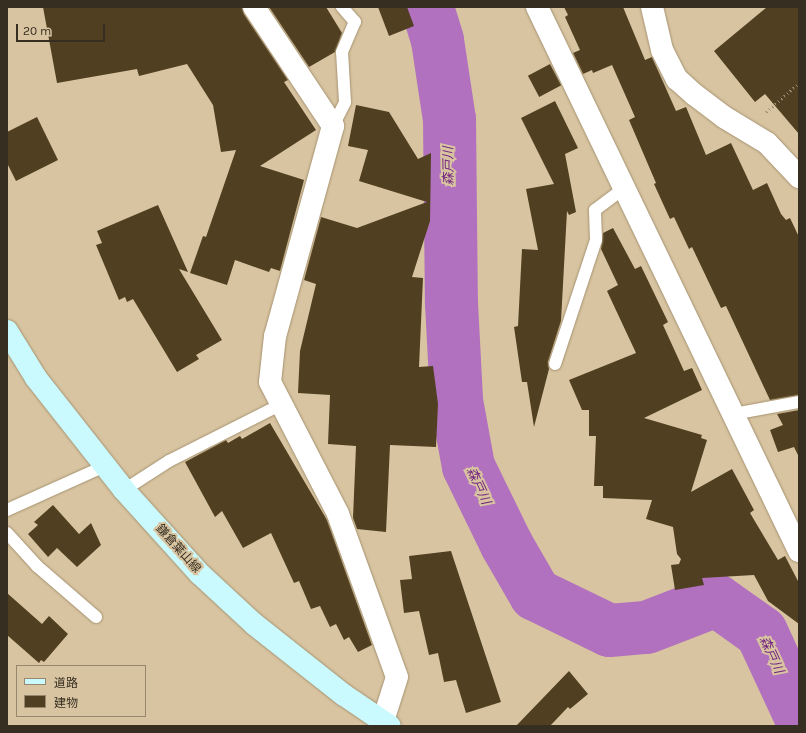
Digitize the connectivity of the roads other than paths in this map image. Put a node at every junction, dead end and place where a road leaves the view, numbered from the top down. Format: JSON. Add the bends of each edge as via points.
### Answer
{"nodes":[{"id":1,"x":254,"y":7,"type":"edge"},
{"id":2,"x":342,"y":7,"type":"edge"},
{"id":3,"x":537,"y":7,"type":"edge"},
{"id":4,"x":652,"y":7,"type":"edge"},
{"id":5,"x":333,"y":126,"type":"junction"},
{"id":6,"x":799,"y":177,"type":"edge"},
{"id":7,"x":623,"y":189,"type":"junction"},
{"id":8,"x":7,"y":331,"type":"edge"},
{"id":9,"x":555,"y":364,"type":"dead end"},
{"id":10,"x":799,"y":402,"type":"edge"},
{"id":11,"x":282,"y":404,"type":"junction"},
{"id":12,"x":733,"y":414,"type":"junction"},
{"id":13,"x":105,"y":466,"type":"junction"},
{"id":14,"x":124,"y":490,"type":"junction"},
{"id":15,"x":7,"y":510,"type":"edge"},
{"id":16,"x":7,"y":533,"type":"edge"},
{"id":17,"x":799,"y":551,"type":"edge"},
{"id":18,"x":96,"y":617,"type":"dead end"},
{"id":19,"x":386,"y":724,"type":"edge"}],
"edges":[{"from":1,"to":5,"type":"street"},
{"from":2,"to":5,"type":"lane","via":[[355,22],[342,52],[345,102]]},
{"from":3,"to":7,"type":"street"},
{"from":4,"to":6,"type":"street","via":[[662,50],[677,79],[695,95],[766,143]]},
{"from":5,"to":11,"type":"street","via":[[275,336],[270,382]]},
{"from":7,"to":9,"type":"lane","via":[[595,210],[596,240]]},
{"from":7,"to":12,"type":"street"},
{"from":8,"to":13,"type":"main road","name":"鎌倉葉山線","via":[[36,378]]},
{"from":10,"to":12,"type":"lane"},
{"from":11,"to":14,"type":"lane","via":[[169,461]]},
{"from":11,"to":19,"type":"street","via":[[338,514],[397,677]]},
{"from":12,"to":17,"type":"street"},
{"from":13,"to":14,"type":"main road","name":"鎌倉葉山線"},
{"from":13,"to":15,"type":"lane"},
{"from":14,"to":19,"type":"main road","name":"鎌倉葉山線","via":[[200,574],[254,624]]},
{"from":16,"to":18,"type":"lane","via":[[37,566]]}]}
